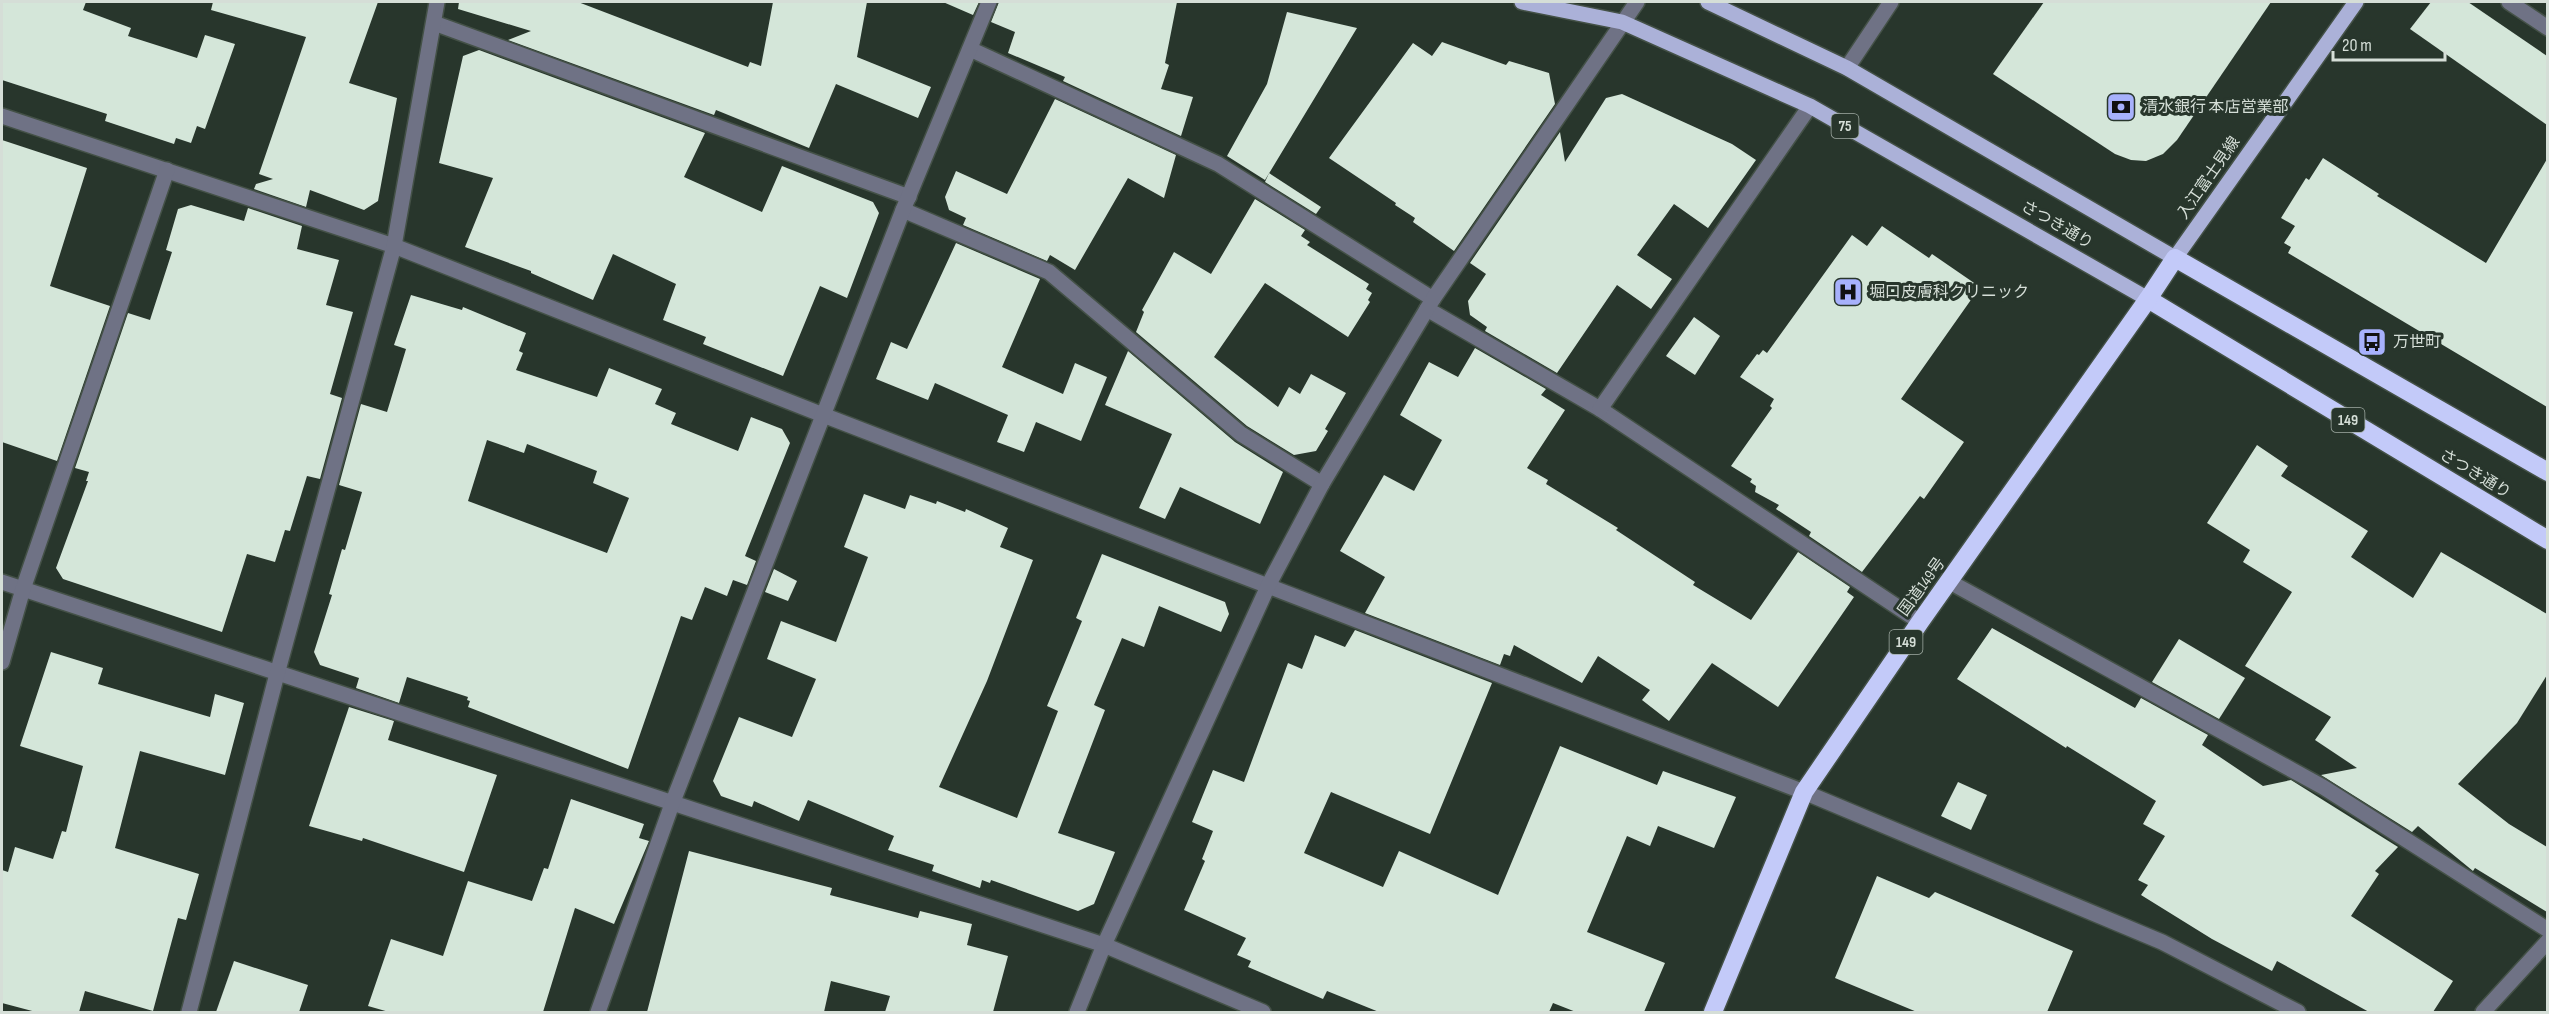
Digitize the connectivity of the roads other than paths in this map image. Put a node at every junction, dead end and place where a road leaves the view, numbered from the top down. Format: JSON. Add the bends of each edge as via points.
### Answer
{"nodes":[{"id":1,"x":437,"y":2,"type":"edge"},
{"id":2,"x":989,"y":2,"type":"edge"},
{"id":3,"x":1522,"y":2,"type":"edge"},
{"id":4,"x":1637,"y":2,"type":"edge"},
{"id":5,"x":1708,"y":2,"type":"edge"},
{"id":6,"x":1891,"y":2,"type":"edge"},
{"id":7,"x":2356,"y":2,"type":"edge"},
{"id":8,"x":2509,"y":2,"type":"edge"},
{"id":9,"x":1622,"y":22,"type":"junction"},
{"id":10,"x":434,"y":23,"type":"junction"},
{"id":11,"x":2547,"y":28,"type":"edge"},
{"id":12,"x":970,"y":49,"type":"junction"},
{"id":13,"x":1847,"y":68,"type":"junction"},
{"id":14,"x":1810,"y":106,"type":"junction"},
{"id":15,"x":2,"y":116,"type":"edge"},
{"id":16,"x":167,"y":170,"type":"junction"},
{"id":17,"x":906,"y":204,"type":"junction"},
{"id":18,"x":394,"y":246,"type":"junction"},
{"id":19,"x":2175,"y":258,"type":"junction"},
{"id":20,"x":2148,"y":299,"type":"junction"},
{"id":21,"x":1430,"y":304,"type":"junction"},
{"id":22,"x":1600,"y":409,"type":"junction"},
{"id":23,"x":823,"y":415,"type":"junction"},
{"id":24,"x":2547,"y":472,"type":"edge"},
{"id":25,"x":1322,"y":484,"type":"junction"},
{"id":26,"x":2547,"y":540,"type":"edge"},
{"id":27,"x":2,"y":582,"type":"edge"},
{"id":28,"x":1950,"y":582,"type":"junction"},
{"id":29,"x":1269,"y":584,"type":"junction"},
{"id":30,"x":22,"y":589,"type":"junction"},
{"id":31,"x":1920,"y":622,"type":"junction"},
{"id":32,"x":2,"y":662,"type":"edge"},
{"id":33,"x":277,"y":674,"type":"junction"},
{"id":34,"x":1804,"y":792,"type":"junction"},
{"id":35,"x":672,"y":804,"type":"junction"},
{"id":36,"x":2547,"y":930,"type":"edge"},
{"id":37,"x":2547,"y":941,"type":"edge"},
{"id":38,"x":1104,"y":945,"type":"junction"},
{"id":39,"x":189,"y":1012,"type":"edge"},
{"id":40,"x":598,"y":1012,"type":"edge"},
{"id":41,"x":1077,"y":1012,"type":"edge"},
{"id":42,"x":1263,"y":1012,"type":"edge"},
{"id":43,"x":1713,"y":1012,"type":"edge"},
{"id":44,"x":2298,"y":1012,"type":"edge"},
{"id":45,"x":2483,"y":1012,"type":"edge"}],
"edges":[{"from":1,"to":10,"type":"street"},
{"from":2,"to":12,"type":"street"},
{"from":3,"to":9,"type":"main road","name":"さつき通り","number":"75"},
{"from":4,"to":9,"type":"street"},
{"from":5,"to":13,"type":"main road","name":"さつき通り"},
{"from":6,"to":13,"type":"street"},
{"from":7,"to":19,"type":"main road","name":"入江富士見線"},
{"from":8,"to":11,"type":"street"},
{"from":9,"to":14,"type":"main road","name":"さつき通り","number":"75"},
{"from":9,"to":21,"type":"street"},
{"from":10,"to":17,"type":"street"},
{"from":10,"to":18,"type":"street"},
{"from":12,"to":17,"type":"street"},
{"from":12,"to":21,"type":"street","via":[[1218,164]]},
{"from":13,"to":19,"type":"main road","name":"さつき通り"},
{"from":14,"to":20,"type":"main road","name":"さつき通り","number":"75"},
{"from":14,"to":22,"type":"street"},
{"from":15,"to":16,"type":"street"},
{"from":16,"to":18,"type":"street"},
{"from":16,"to":30,"type":"street"},
{"from":17,"to":23,"type":"street"},
{"from":17,"to":25,"type":"street","via":[[1049,272],[1241,434]]},
{"from":18,"to":23,"type":"street"},
{"from":18,"to":33,"type":"street"},
{"from":19,"to":20,"type":"highway","number":"149"},
{"from":19,"to":24,"type":"highway","name":"さつき通り"},
{"from":20,"to":26,"type":"highway","name":"さつき通り","number":"149"},
{"from":20,"to":28,"type":"highway","name":"国道149号","number":"149"},
{"from":21,"to":22,"type":"street"},
{"from":21,"to":25,"type":"street"},
{"from":22,"to":31,"type":"street"},
{"from":23,"to":29,"type":"street"},
{"from":23,"to":35,"type":"street"},
{"from":25,"to":29,"type":"street"},
{"from":27,"to":30,"type":"street"},
{"from":28,"to":31,"type":"highway","name":"国道149号","number":"149"},
{"from":28,"to":36,"type":"street","via":[[2323,787]]},
{"from":29,"to":34,"type":"street"},
{"from":29,"to":38,"type":"street"},
{"from":30,"to":32,"type":"street"},
{"from":30,"to":33,"type":"street"},
{"from":31,"to":34,"type":"highway","name":"国道149号","number":"149"},
{"from":33,"to":35,"type":"street"},
{"from":33,"to":39,"type":"street"},
{"from":34,"to":43,"type":"highway","name":"国道149号","number":"149"},
{"from":34,"to":44,"type":"street","via":[[2162,942]]},
{"from":35,"to":38,"type":"street"},
{"from":35,"to":40,"type":"street"},
{"from":37,"to":45,"type":"street"},
{"from":38,"to":41,"type":"street"},
{"from":38,"to":42,"type":"street"}]}
